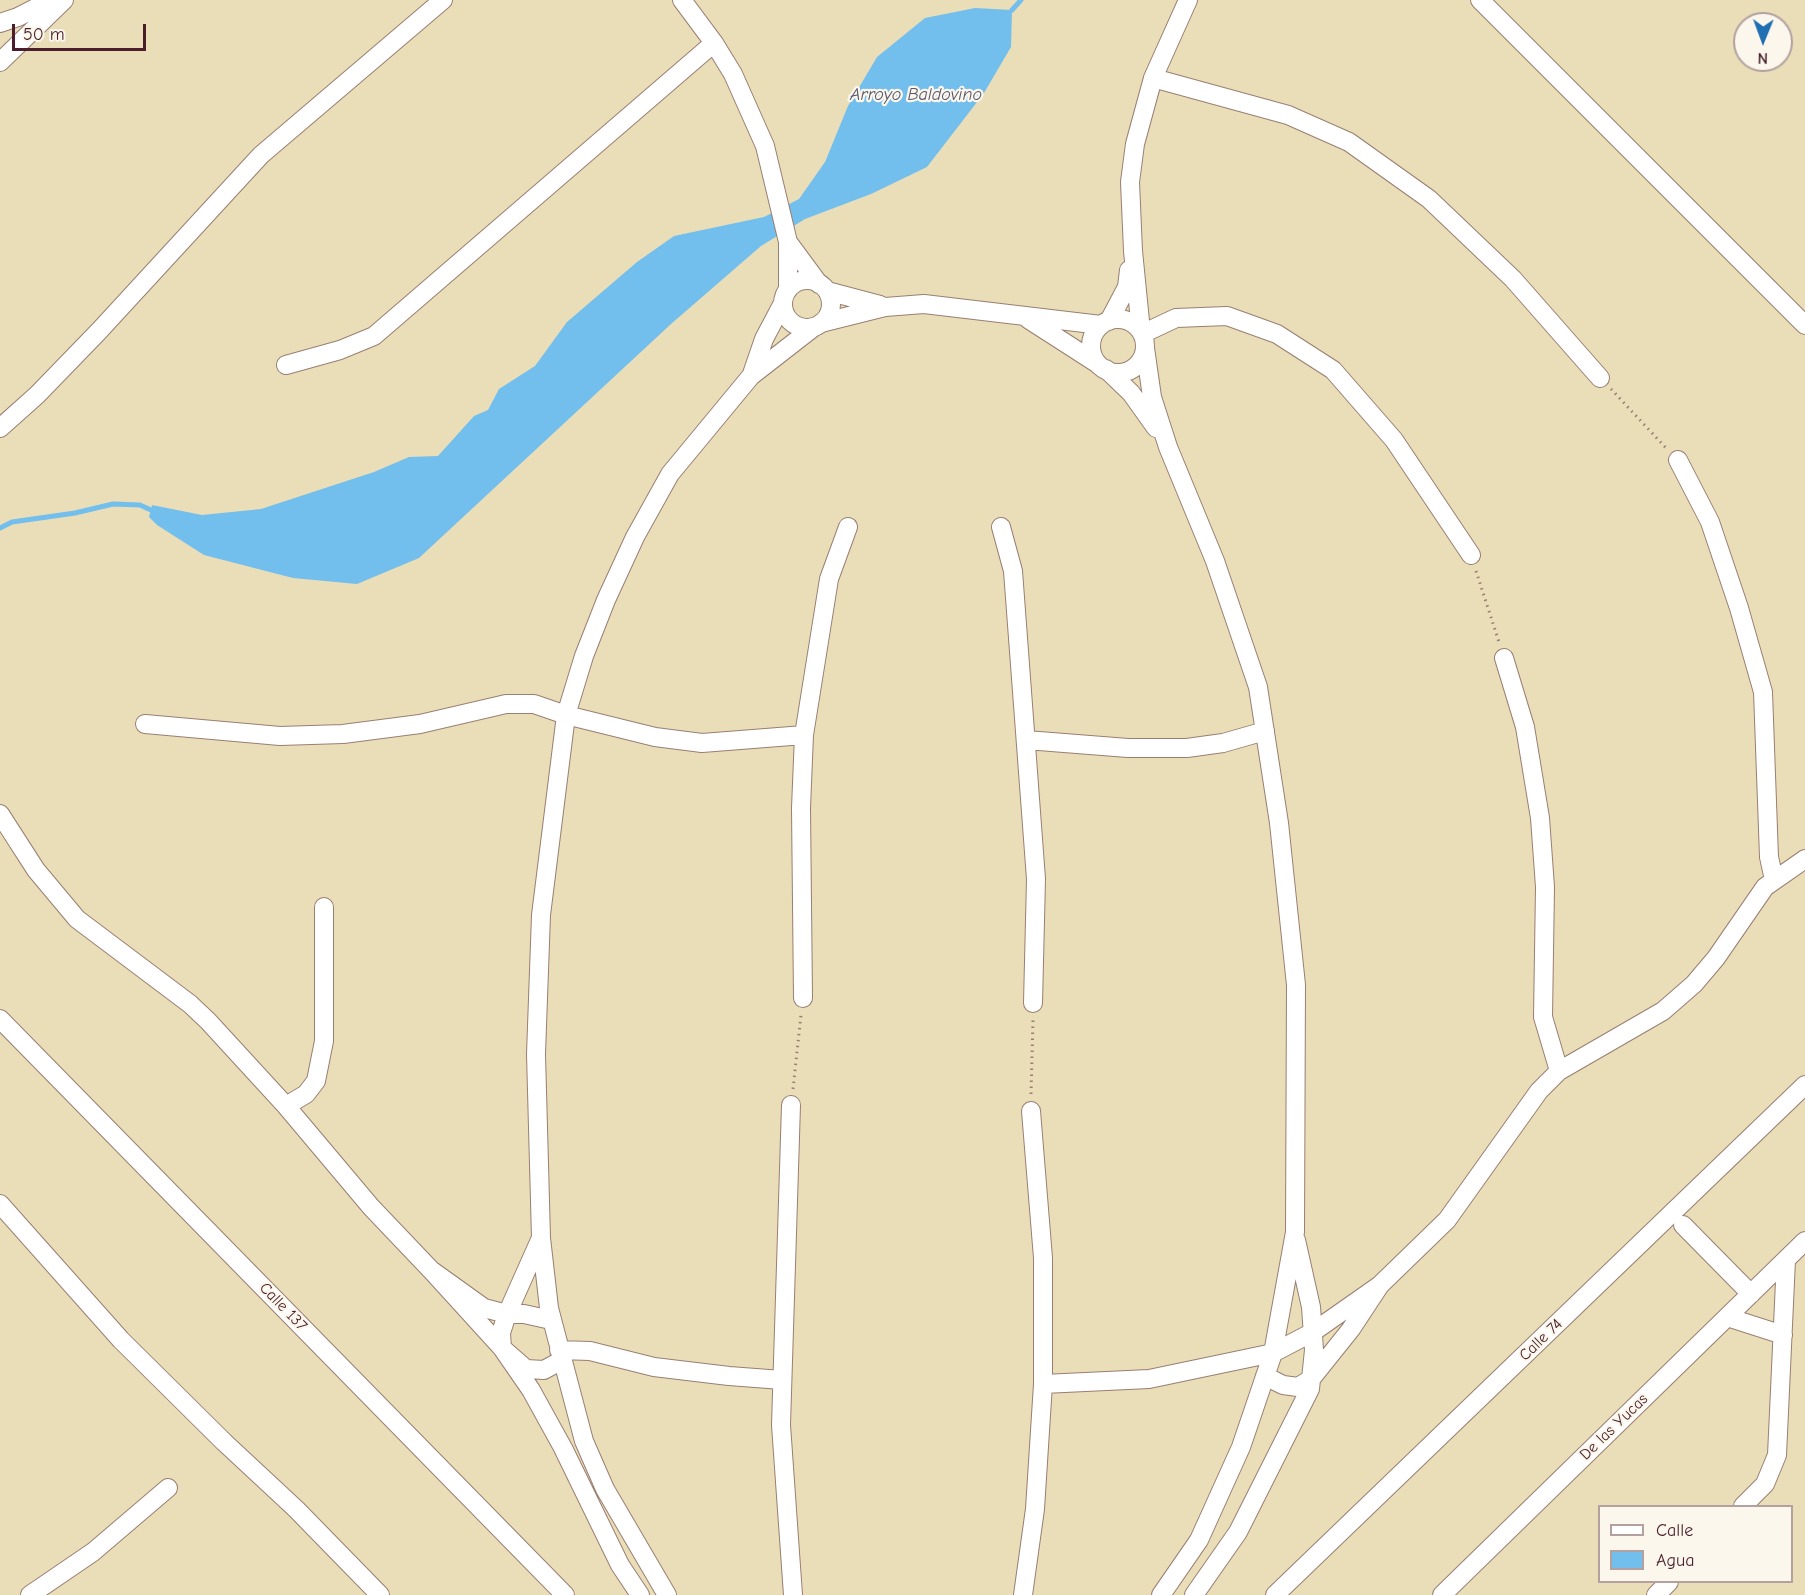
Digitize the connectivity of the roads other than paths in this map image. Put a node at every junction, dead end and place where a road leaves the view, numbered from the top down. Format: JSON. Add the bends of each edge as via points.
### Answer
{"nodes":[{"id":1,"x":51,"y":0,"type":"edge"},
{"id":2,"x":64,"y":0,"type":"edge"},
{"id":3,"x":443,"y":0,"type":"edge"},
{"id":4,"x":682,"y":0,"type":"edge"},
{"id":5,"x":1188,"y":0,"type":"edge"},
{"id":6,"x":1480,"y":0,"type":"edge"},
{"id":7,"x":0,"y":23,"type":"edge"},
{"id":8,"x":714,"y":43,"type":"junction"},
{"id":9,"x":0,"y":62,"type":"edge"},
{"id":10,"x":1153,"y":78,"type":"junction"},
{"id":11,"x":788,"y":242,"type":"junction"},
{"id":12,"x":1132,"y":251,"type":"junction"},
{"id":13,"x":823,"y":288,"type":"junction"},
{"id":14,"x":785,"y":296,"type":"junction"},
{"id":15,"x":885,"y":306,"type":"junction"},
{"id":16,"x":1024,"y":316,"type":"junction"},
{"id":17,"x":1105,"y":323,"type":"junction"},
{"id":18,"x":818,"y":325,"type":"junction"},
{"id":19,"x":1805,"y":326,"type":"edge"},
{"id":20,"x":1143,"y":337,"type":"junction"},
{"id":21,"x":286,"y":365,"type":"dead end"},
{"id":22,"x":1102,"y":367,"type":"junction"},
{"id":23,"x":751,"y":376,"type":"junction"},
{"id":24,"x":1600,"y":378,"type":"road end"},
{"id":25,"x":0,"y":428,"type":"edge"},
{"id":26,"x":1168,"y":447,"type":"junction"},
{"id":27,"x":1678,"y":460,"type":"road end"},
{"id":28,"x":848,"y":527,"type":"dead end"},
{"id":29,"x":1001,"y":527,"type":"dead end"},
{"id":30,"x":1471,"y":555,"type":"road end"},
{"id":31,"x":1504,"y":658,"type":"road end"},
{"id":32,"x":567,"y":716,"type":"junction"},
{"id":33,"x":145,"y":724,"type":"dead end"},
{"id":34,"x":1265,"y":731,"type":"junction"},
{"id":35,"x":804,"y":735,"type":"junction"},
{"id":36,"x":1026,"y":740,"type":"junction"},
{"id":37,"x":0,"y":814,"type":"edge"},
{"id":38,"x":1805,"y":859,"type":"edge"},
{"id":39,"x":1774,"y":880,"type":"junction"},
{"id":40,"x":324,"y":907,"type":"dead end"},
{"id":41,"x":803,"y":998,"type":"road end"},
{"id":42,"x":1033,"y":1004,"type":"road end"},
{"id":43,"x":0,"y":1019,"type":"edge"},
{"id":44,"x":1559,"y":1071,"type":"junction"},
{"id":45,"x":1805,"y":1085,"type":"edge"},
{"id":46,"x":791,"y":1105,"type":"road end"},
{"id":47,"x":286,"y":1106,"type":"junction"},
{"id":48,"x":1031,"y":1111,"type":"road end"},
{"id":49,"x":0,"y":1204,"type":"edge"},
{"id":50,"x":1683,"y":1225,"type":"dead end"},
{"id":51,"x":1295,"y":1232,"type":"junction"},
{"id":52,"x":541,"y":1238,"type":"junction"},
{"id":53,"x":1805,"y":1242,"type":"edge"},
{"id":54,"x":1786,"y":1260,"type":"junction"},
{"id":55,"x":431,"y":1270,"type":"junction"},
{"id":56,"x":1380,"y":1285,"type":"junction"},
{"id":57,"x":1751,"y":1294,"type":"junction"},
{"id":58,"x":507,"y":1314,"type":"junction"},
{"id":59,"x":1727,"y":1317,"type":"junction"},
{"id":60,"x":551,"y":1320,"type":"junction"},
{"id":61,"x":1313,"y":1332,"type":"junction"},
{"id":62,"x":1783,"y":1335,"type":"junction"},
{"id":63,"x":502,"y":1348,"type":"junction"},
{"id":64,"x":1273,"y":1353,"type":"junction"},
{"id":65,"x":560,"y":1355,"type":"junction"},
{"id":66,"x":1265,"y":1376,"type":"junction"},
{"id":67,"x":1311,"y":1379,"type":"junction"},
{"id":68,"x":782,"y":1380,"type":"junction"},
{"id":69,"x":1043,"y":1384,"type":"junction"},
{"id":70,"x":168,"y":1488,"type":"dead end"},
{"id":71,"x":1744,"y":1505,"type":"edge"},
{"id":72,"x":1667,"y":1583,"type":"edge"},
{"id":73,"x":30,"y":1595,"type":"edge"},
{"id":74,"x":380,"y":1595,"type":"edge"},
{"id":75,"x":566,"y":1595,"type":"edge"},
{"id":76,"x":640,"y":1595,"type":"edge"},
{"id":77,"x":667,"y":1595,"type":"edge"},
{"id":78,"x":794,"y":1595,"type":"edge"},
{"id":79,"x":1023,"y":1595,"type":"edge"},
{"id":80,"x":1161,"y":1595,"type":"edge"},
{"id":81,"x":1194,"y":1595,"type":"edge"},
{"id":82,"x":1275,"y":1595,"type":"edge"},
{"id":83,"x":1442,"y":1595,"type":"edge"},
{"id":84,"x":1656,"y":1595,"type":"edge"}],
"edges":[{"from":1,"to":7,"type":"street"},
{"from":2,"to":9,"type":"street"},
{"from":3,"to":25,"type":"street","via":[[261,154],[76,355]]},
{"from":4,"to":8,"type":"street"},
{"from":5,"to":10,"type":"street"},
{"from":6,"to":19,"type":"street"},
{"from":8,"to":11,"type":"street","via":[[733,74],[765,146]]},
{"from":8,"to":21,"type":"street","via":[[374,336]]},
{"from":10,"to":12,"type":"street","via":[[1135,144],[1130,182]]},
{"from":10,"to":24,"type":"street","via":[[1288,115],[1349,142],[1429,199],[1513,279]]},
{"from":11,"to":13,"type":"street"},
{"from":11,"to":14,"type":"street"},
{"from":12,"to":17,"type":"street","via":[[1126,287]]},
{"from":12,"to":20,"type":"street"},
{"from":13,"to":14,"type":"street","via":[[806,280]]},
{"from":13,"to":15,"type":"street"},
{"from":13,"to":18,"type":"street","via":[[831,303]]},
{"from":14,"to":18,"type":"street","via":[[789,320],[796,325]]},
{"from":14,"to":23,"type":"street"},
{"from":15,"to":16,"type":"street","via":[[924,304]]},
{"from":15,"to":18,"type":"street"},
{"from":16,"to":17,"type":"street"},
{"from":16,"to":22,"type":"street"},
{"from":17,"to":20,"type":"street","via":[[1126,320]]},
{"from":17,"to":22,"type":"street","via":[[1092,340],[1092,349]]},
{"from":18,"to":23,"type":"street"},
{"from":20,"to":22,"type":"street","via":[[1138,364],[1114,372]]},
{"from":20,"to":26,"type":"street","via":[[1152,397]]},
{"from":20,"to":30,"type":"street","via":[[1176,318],[1227,316],[1277,334],[1333,370],[1394,440]]},
{"from":22,"to":26,"type":"street","via":[[1131,393]]},
{"from":23,"to":32,"type":"street","via":[[670,474],[635,537],[584,656]]},
{"from":26,"to":34,"type":"street","via":[[1240,634],[1258,687]]},
{"from":27,"to":39,"type":"street","via":[[1710,522],[1763,692],[1769,857]]},
{"from":28,"to":35,"type":"street","via":[[828,579]]},
{"from":29,"to":36,"type":"street","via":[[1013,571]]},
{"from":31,"to":44,"type":"street","via":[[1525,727],[1540,818],[1545,887],[1543,1017]]},
{"from":32,"to":33,"type":"street","via":[[534,704],[506,704],[420,724],[343,734],[280,736]]},
{"from":32,"to":35,"type":"street","via":[[655,737],[702,743]]},
{"from":32,"to":52,"type":"street","via":[[540,915],[536,1054]]},
{"from":34,"to":36,"type":"street","via":[[1187,748]]},
{"from":34,"to":51,"type":"street","via":[[1280,823],[1296,985]]},
{"from":35,"to":41,"type":"street"},
{"from":36,"to":42,"type":"street","via":[[1036,879]]},
{"from":37,"to":47,"type":"street","via":[[36,870],[77,919],[190,1004]]},
{"from":38,"to":39,"type":"street"},
{"from":39,"to":44,"type":"street","via":[[1694,984],[1663,1011]]},
{"from":40,"to":47,"type":"street","via":[[324,1023],[320,1061],[316,1081],[306,1094]]},
{"from":43,"to":75,"type":"street","name":"Calle 137"},
{"from":44,"to":56,"type":"street","via":[[1539,1091],[1447,1220]]},
{"from":45,"to":82,"type":"street","name":"Calle 74"},
{"from":46,"to":68,"type":"street"},
{"from":47,"to":55,"type":"street","via":[[371,1208]]},
{"from":48,"to":69,"type":"street","via":[[1043,1258]]},
{"from":49,"to":74,"type":"street","via":[[121,1340]]},
{"from":50,"to":57,"type":"street"},
{"from":51,"to":61,"type":"street"},
{"from":51,"to":64,"type":"street"},
{"from":52,"to":58,"type":"street"},
{"from":52,"to":60,"type":"street"},
{"from":53,"to":54,"type":"street","name":"De las Yucas"},
{"from":54,"to":57,"type":"street","name":"De las Yucas"},
{"from":54,"to":62,"type":"street"},
{"from":55,"to":58,"type":"street","via":[[484,1308]]},
{"from":55,"to":63,"type":"street"},
{"from":56,"to":61,"type":"street"},
{"from":56,"to":67,"type":"street"},
{"from":57,"to":59,"type":"street","name":"De las Yucas"},
{"from":58,"to":60,"type":"street"},
{"from":58,"to":63,"type":"street","via":[[501,1333]]},
{"from":59,"to":62,"type":"street"},
{"from":59,"to":83,"type":"street","name":"De las Yucas"},
{"from":60,"to":65,"type":"street"},
{"from":61,"to":64,"type":"street"},
{"from":61,"to":67,"type":"street"},
{"from":62,"to":71,"type":"street","via":[[1778,1455],[1765,1484]]},
{"from":63,"to":65,"type":"street","via":[[526,1369],[535,1371]]},
{"from":63,"to":76,"type":"street","via":[[531,1390],[620,1565]]},
{"from":64,"to":66,"type":"street"},
{"from":64,"to":69,"type":"street","via":[[1149,1379]]},
{"from":65,"to":68,"type":"street","via":[[590,1352],[665,1368]]},
{"from":65,"to":77,"type":"street","via":[[584,1441],[605,1489]]},
{"from":66,"to":67,"type":"street","via":[[1283,1385],[1299,1387]]},
{"from":66,"to":80,"type":"street","via":[[1241,1447],[1198,1540]]},
{"from":67,"to":81,"type":"street","via":[[1310,1389],[1238,1532]]},
{"from":68,"to":78,"type":"street","via":[[781,1425]]},
{"from":69,"to":79,"type":"street","via":[[1035,1509]]},
{"from":70,"to":73,"type":"street","via":[[93,1552]]},
{"from":72,"to":84,"type":"street"}]}
